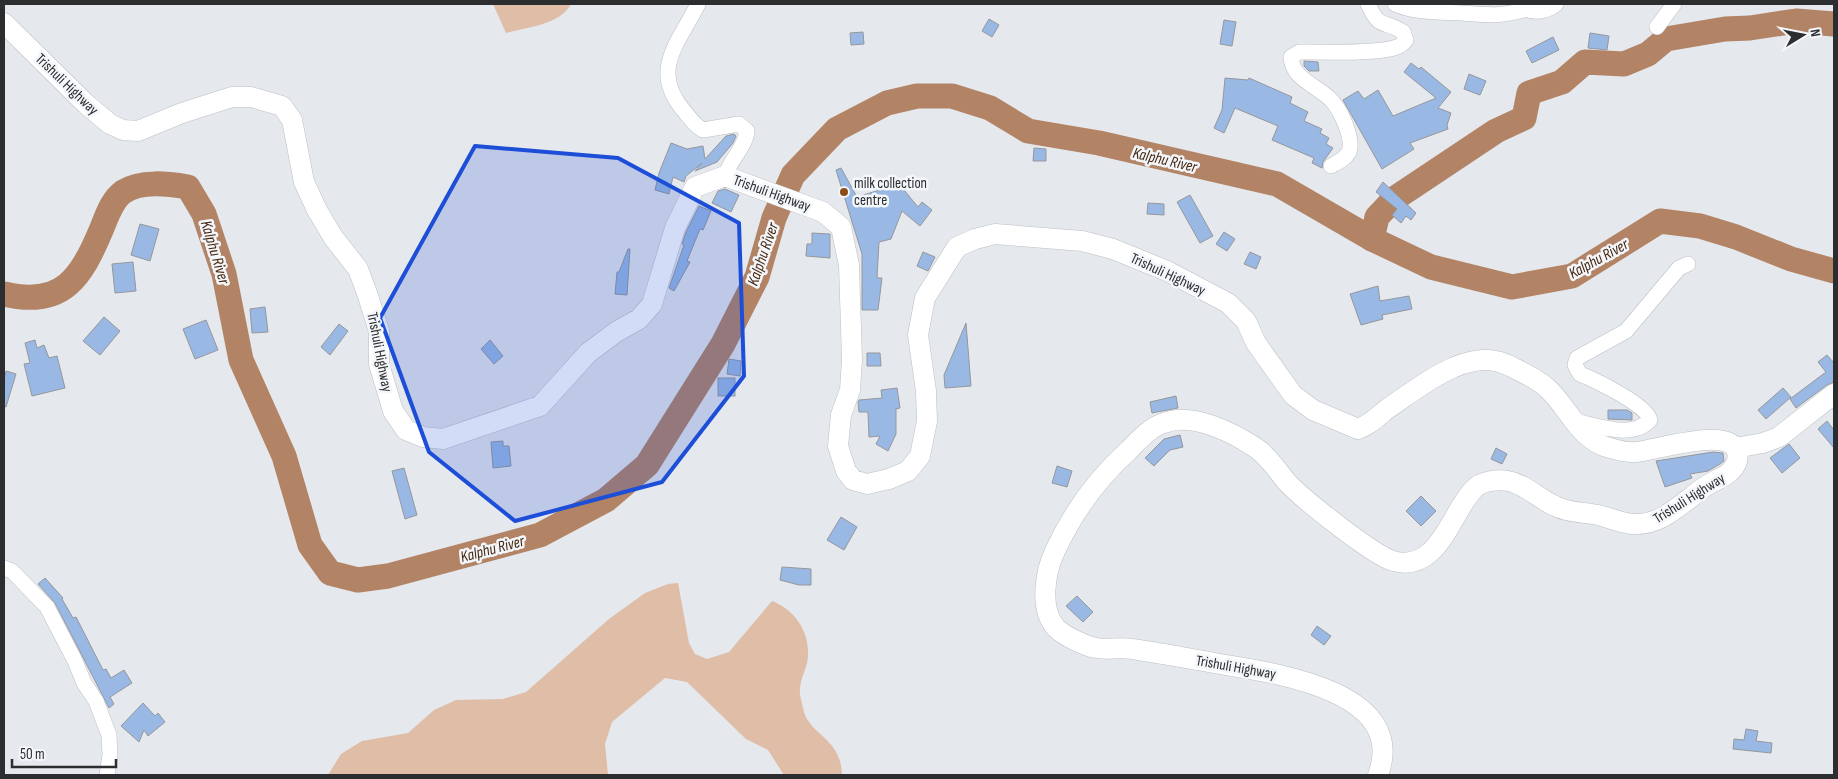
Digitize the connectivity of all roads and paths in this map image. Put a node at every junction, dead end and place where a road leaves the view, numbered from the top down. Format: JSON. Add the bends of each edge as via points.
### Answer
{"nodes":[{"id":1,"x":698,"y":4,"type":"edge"},
{"id":2,"x":1368,"y":4,"type":"edge"},
{"id":3,"x":1395,"y":4,"type":"edge"},
{"id":4,"x":1556,"y":4,"type":"edge"},
{"id":5,"x":1674,"y":4,"type":"edge"},
{"id":6,"x":1526,"y":6,"type":"edge"},
{"id":7,"x":4,"y":23,"type":"edge"},
{"id":8,"x":1657,"y":27,"type":"dead end"},
{"id":9,"x":1331,"y":166,"type":"dead end"},
{"id":10,"x":726,"y":176,"type":"junction"},
{"id":11,"x":1688,"y":264,"type":"dead end"},
{"id":12,"x":1834,"y":394,"type":"edge"},
{"id":13,"x":1574,"y":421,"type":"junction"},
{"id":14,"x":1735,"y":448,"type":"junction"},
{"id":15,"x":4,"y":568,"type":"edge"},
{"id":16,"x":107,"y":775,"type":"edge"},
{"id":17,"x":1378,"y":775,"type":"edge"}],
"edges":[{"from":1,"to":10,"type":"street","via":[[675,45],[668,82],[676,102],[698,127],[703,130],[740,124],[747,131],[746,140],[730,162]]},
{"from":2,"to":9,"type":"street","via":[[1382,24],[1403,32],[1406,40],[1402,45],[1369,50],[1298,52],[1291,57],[1296,72],[1338,109],[1346,130],[1350,143],[1348,152]]},
{"from":3,"to":6,"type":"street","via":[[1422,11],[1486,17],[1508,14]]},
{"from":4,"to":6,"type":"street","via":[[1531,11]]},
{"from":5,"to":8,"type":"street"},
{"from":7,"to":10,"type":"street","name":"Trishuli Highway","via":[[86,104],[110,124],[123,130],[138,131],[232,97],[251,97],[282,106],[292,120],[304,182],[313,203],[358,270],[368,293],[379,331],[380,364],[393,411],[406,430],[423,437],[443,439],[540,406],[588,353],[639,319],[652,304],[675,228],[695,187]]},
{"from":10,"to":13,"type":"street","name":"Trishuli Highway","via":[[827,214],[841,227],[849,266],[852,360],[850,390],[841,415],[838,446],[843,465],[853,480],[867,484],[890,480],[908,471],[920,456],[927,421],[918,335],[925,298],[957,247],[995,234],[1082,241],[1113,249],[1167,271],[1228,303],[1246,321],[1256,343],[1293,395],[1313,410],[1358,429],[1369,426],[1383,412],[1432,380],[1456,367],[1479,360],[1501,362],[1546,386]]},
{"from":11,"to":13,"type":"street","via":[[1679,268],[1626,331],[1576,358],[1575,365],[1580,374],[1649,414],[1646,426],[1628,430]]},
{"from":12,"to":14,"type":"street","via":[[1779,437]]},
{"from":13,"to":14,"type":"street","name":"Trishuli Highway","via":[[1582,432],[1610,449],[1637,452],[1687,441],[1723,440]]},
{"from":14,"to":17,"type":"street","name":"Trishuli Highway","via":[[1737,462],[1730,472],[1661,518],[1646,524],[1558,508],[1508,481],[1484,483],[1474,488],[1448,532],[1430,552],[1414,561],[1404,562],[1392,561],[1362,543],[1288,484],[1275,465],[1257,449],[1235,437],[1200,422],[1178,420],[1161,423],[1148,432],[1091,491],[1053,554],[1045,593],[1050,616],[1057,629],[1094,648],[1129,648],[1233,666],[1301,679],[1326,689],[1351,702],[1381,735],[1384,760]]},
{"from":15,"to":16,"type":"street","via":[[24,581],[48,607],[84,683],[96,701],[109,735]]}]}
